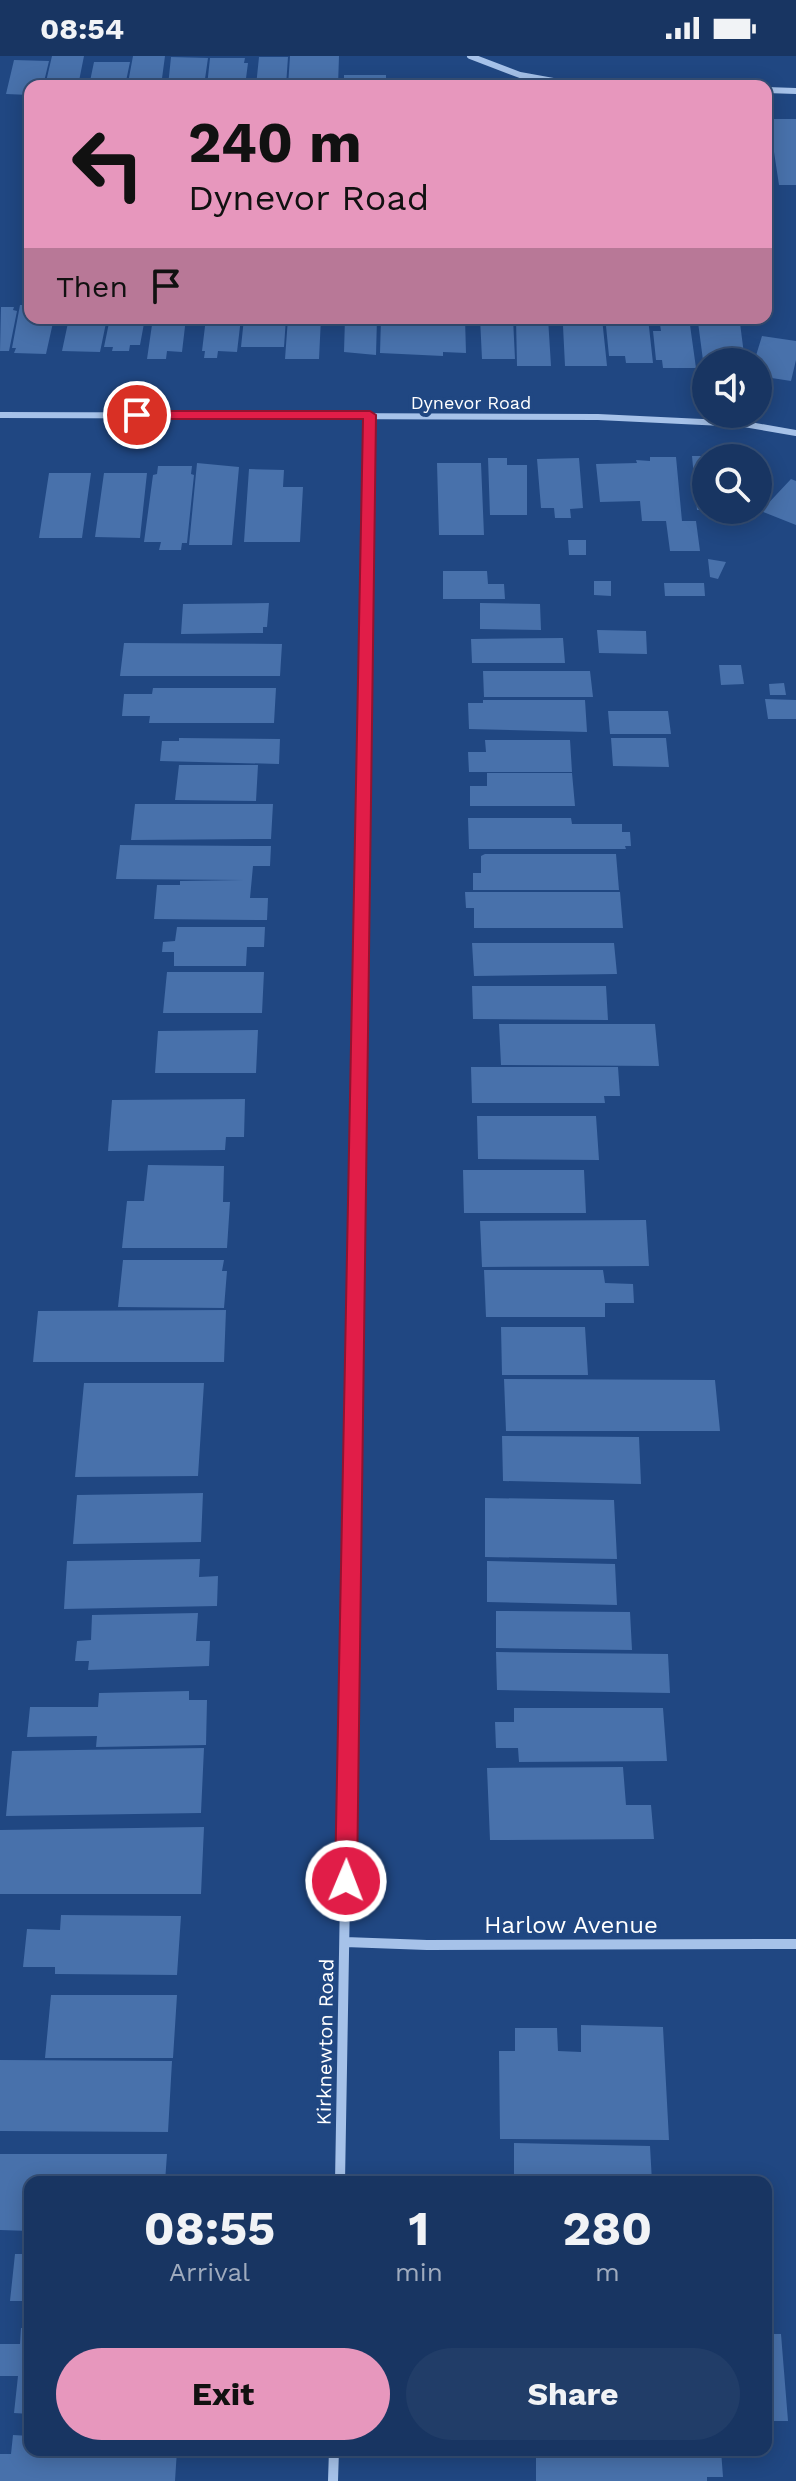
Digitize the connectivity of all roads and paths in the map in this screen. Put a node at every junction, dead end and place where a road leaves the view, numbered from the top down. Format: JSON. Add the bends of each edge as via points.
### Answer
{"nodes":[{"id":1,"x":470,"y":56,"type":"edge"},
{"id":2,"x":548,"y":80,"type":"edge"},
{"id":3,"x":772,"y":90,"type":"edge"},
{"id":4,"x":796,"y":91,"type":"edge"},
{"id":5,"x":0,"y":415,"type":"edge"},
{"id":6,"x":370,"y":415,"type":"junction"},
{"id":7,"x":796,"y":433,"type":"edge"},
{"id":8,"x":345,"y":1942,"type":"junction"},
{"id":9,"x":796,"y":1944,"type":"edge"},
{"id":10,"x":340,"y":2176,"type":"edge"},
{"id":11,"x":334,"y":2456,"type":"edge"},
{"id":12,"x":333,"y":2481,"type":"edge"}],
"edges":[{"from":1,"to":2,"type":"street"},
{"from":3,"to":4,"type":"street"},
{"from":5,"to":6,"type":"street","name":"Dynevor Road"},
{"from":6,"to":7,"type":"street","name":"Dynevor Road","via":[[670,419]]},
{"from":6,"to":8,"type":"street","name":"Kirknewton Road"},
{"from":8,"to":9,"type":"street","name":"Harlow Avenue"},
{"from":8,"to":10,"type":"street","name":"Kirknewton Road"},
{"from":11,"to":12,"type":"street"}]}
